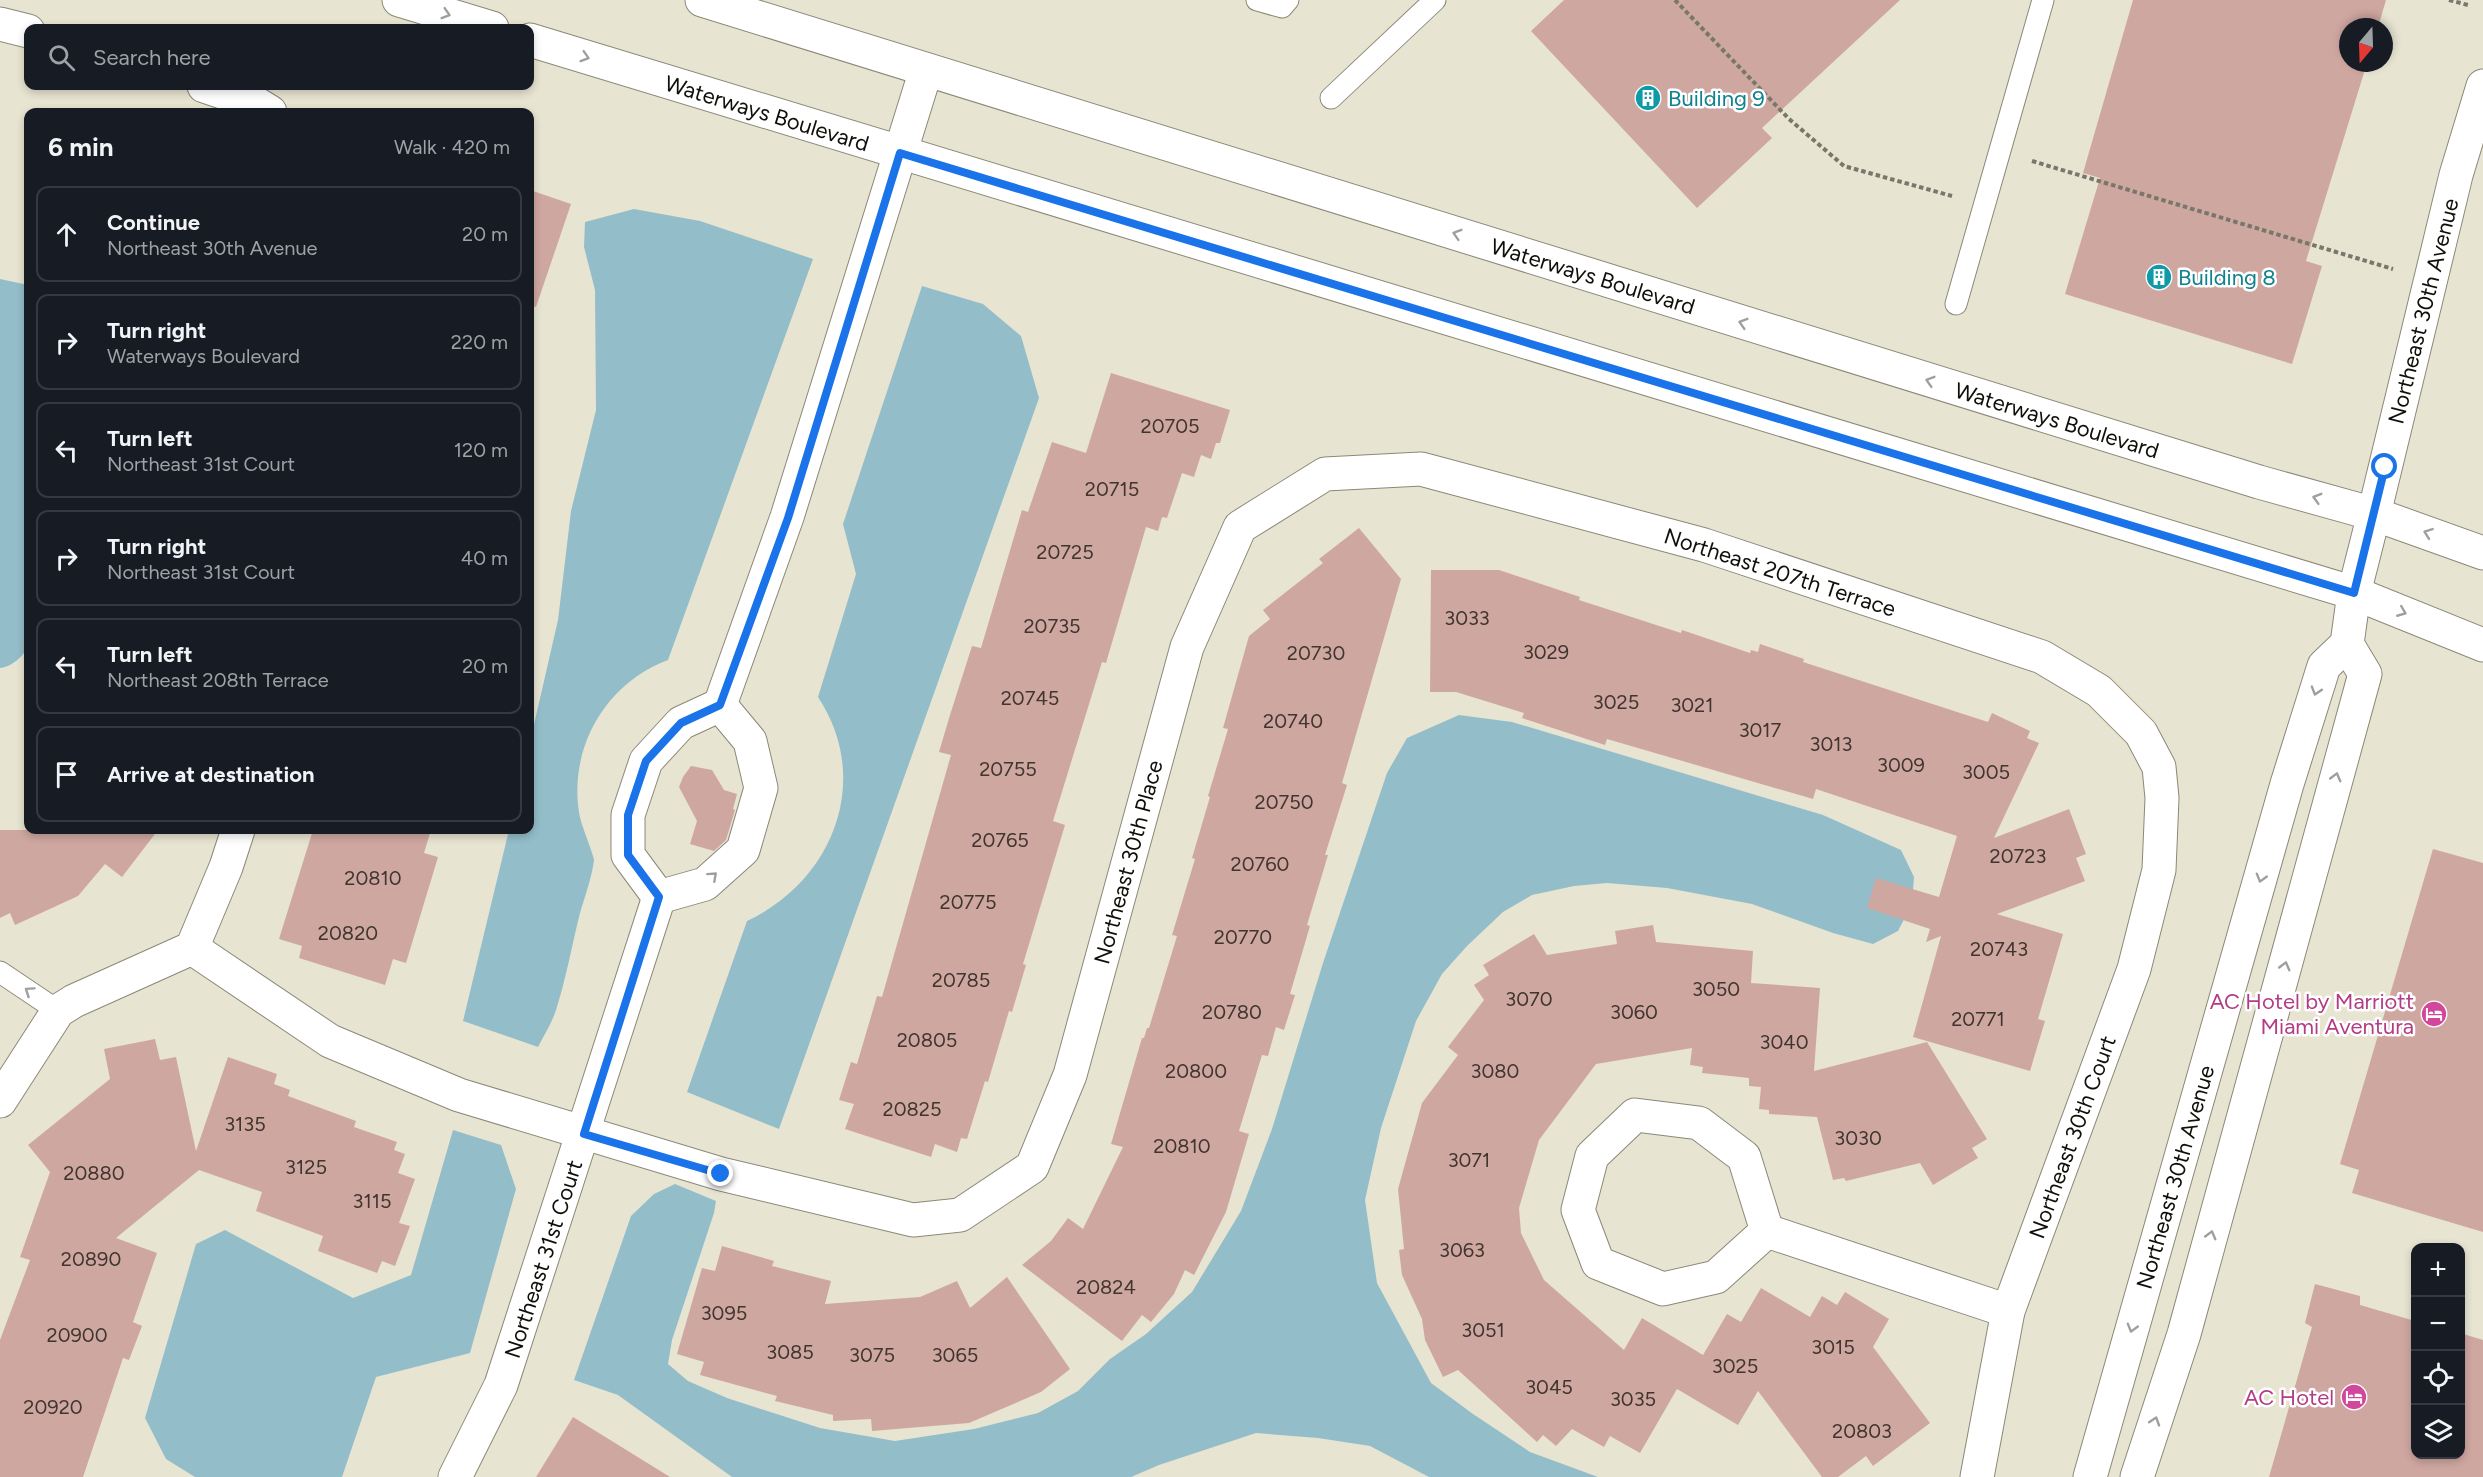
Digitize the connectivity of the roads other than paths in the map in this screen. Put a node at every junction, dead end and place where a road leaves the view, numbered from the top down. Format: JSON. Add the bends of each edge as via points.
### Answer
{"nodes":[{"id":1,"x":399,"y":0,"type":"edge"},
{"id":2,"x":702,"y":0,"type":"edge"},
{"id":3,"x":1257,"y":0,"type":"edge"},
{"id":4,"x":1288,"y":0,"type":"edge"},
{"id":5,"x":1435,"y":0,"type":"edge"},
{"id":6,"x":2043,"y":0,"type":"edge"},
{"id":7,"x":0,"y":24,"type":"edge"},
{"id":8,"x":479,"y":24,"type":"edge"},
{"id":9,"x":24,"y":30,"type":"edge"},
{"id":10,"x":534,"y":41,"type":"edge"},
{"id":11,"x":926,"y":70,"type":"junction"},
{"id":12,"x":2483,"y":86,"type":"edge"},
{"id":13,"x":216,"y":90,"type":"edge"},
{"id":14,"x":1330,"y":98,"type":"dead end"},
{"id":15,"x":264,"y":108,"type":"edge"},
{"id":16,"x":900,"y":153,"type":"junction"},
{"id":17,"x":1956,"y":304,"type":"dead end"},
{"id":18,"x":1325,"y":474,"type":"joint"},
{"id":19,"x":2374,"y":514,"type":"junction"},
{"id":20,"x":2483,"y":553,"type":"edge"},
{"id":21,"x":2354,"y":593,"type":"junction"},
{"id":22,"x":2347,"y":644,"type":"junction"},
{"id":23,"x":2483,"y":645,"type":"edge"},
{"id":24,"x":720,"y":705,"type":"junction"},
{"id":25,"x":2162,"y":798,"type":"joint"},
{"id":26,"x":237,"y":834,"type":"edge"},
{"id":27,"x":659,"y":897,"type":"junction"},
{"id":28,"x":192,"y":948,"type":"junction"},
{"id":29,"x":0,"y":972,"type":"edge"},
{"id":30,"x":58,"y":1011,"type":"junction"},
{"id":31,"x":0,"y":1101,"type":"edge"},
{"id":32,"x":584,"y":1134,"type":"junction"},
{"id":33,"x":1767,"y":1232,"type":"junction"},
{"id":34,"x":2008,"y":1311,"type":"junction"},
{"id":35,"x":455,"y":1477,"type":"edge"},
{"id":36,"x":1977,"y":1477,"type":"edge"},
{"id":37,"x":2090,"y":1477,"type":"edge"},
{"id":38,"x":2137,"y":1477,"type":"edge"}],
"edges":[{"from":1,"to":8,"type":"street","one_way":true},
{"from":2,"to":11,"type":"street","name":"Waterways Boulevard"},
{"from":3,"to":4,"type":"lane","via":[[1282,7]]},
{"from":5,"to":14,"type":"lane"},
{"from":6,"to":17,"type":"lane"},
{"from":7,"to":9,"type":"street"},
{"from":10,"to":16,"type":"street","name":"Waterways Boulevard","one_way":true},
{"from":11,"to":16,"type":"street"},
{"from":19,"to":11,"type":"street","name":"Waterways Boulevard","one_way":true,"via":[[2247,479]]},
{"from":12,"to":19,"type":"street","name":"Northeast 30th Avenue","via":[[2456,175]]},
{"from":13,"to":15,"type":"street"},
{"from":16,"to":21,"type":"street","name":"Waterways Boulevard"},
{"from":16,"to":24,"type":"street","via":[[788,518]]},
{"from":18,"to":25,"type":"street","name":"Northeast 207th Terrace","via":[[1421,469],[1704,545],[2042,657],[2099,691],[2141,733],[2159,767]]},
{"from":18,"to":32,"type":"street","name":"Northeast 30th Place","via":[[1240,527],[1187,647],[1070,1075],[1032,1167],[960,1215],[913,1220],[721,1174]]},
{"from":20,"to":19,"type":"street","name":"Waterways Boulevard","one_way":true},
{"from":19,"to":21,"type":"street","name":"Northeast 30th Avenue"},
{"from":21,"to":22,"type":"street","name":"Northeast 30th Avenue"},
{"from":21,"to":23,"type":"street","name":"Waterways Boulevard","one_way":true},
{"from":22,"to":37,"type":"street","name":"Northeast 30th Avenue","one_way":true,"via":[[2324,666],[2290,774]]},
{"from":38,"to":22,"type":"street","one_way":true,"via":[[2184,1334],[2365,674]]},
{"from":24,"to":27,"type":"street","via":[[681,723],[646,761],[628,815],[628,855]]},
{"from":27,"to":24,"type":"street","one_way":true,"via":[[705,884],[743,850],[760,788],[750,741]]},
{"from":25,"to":34,"type":"street","name":"Northeast 30th Court","via":[[2159,870],[2134,969]]},
{"from":26,"to":28,"type":"street"},
{"from":27,"to":32,"type":"street","name":"Northeast 31st Court"},
{"from":28,"to":30,"type":"street"},
{"from":28,"to":32,"type":"street","name":"Northeast 30th Place","via":[[330,1041],[459,1095]]},
{"from":30,"to":29,"type":"lane","one_way":true},
{"from":30,"to":31,"type":"street"},
{"from":32,"to":35,"type":"street","name":"Northeast 31st Court","via":[[501,1385]]},
{"from":33,"to":33,"type":"street","via":[[1744,1157],[1699,1123],[1635,1115],[1592,1156],[1578,1210],[1598,1263],[1663,1289],[1716,1277]]},
{"from":33,"to":34,"type":"street"},
{"from":34,"to":36,"type":"street","name":"Northeast 30th Court"}]}
